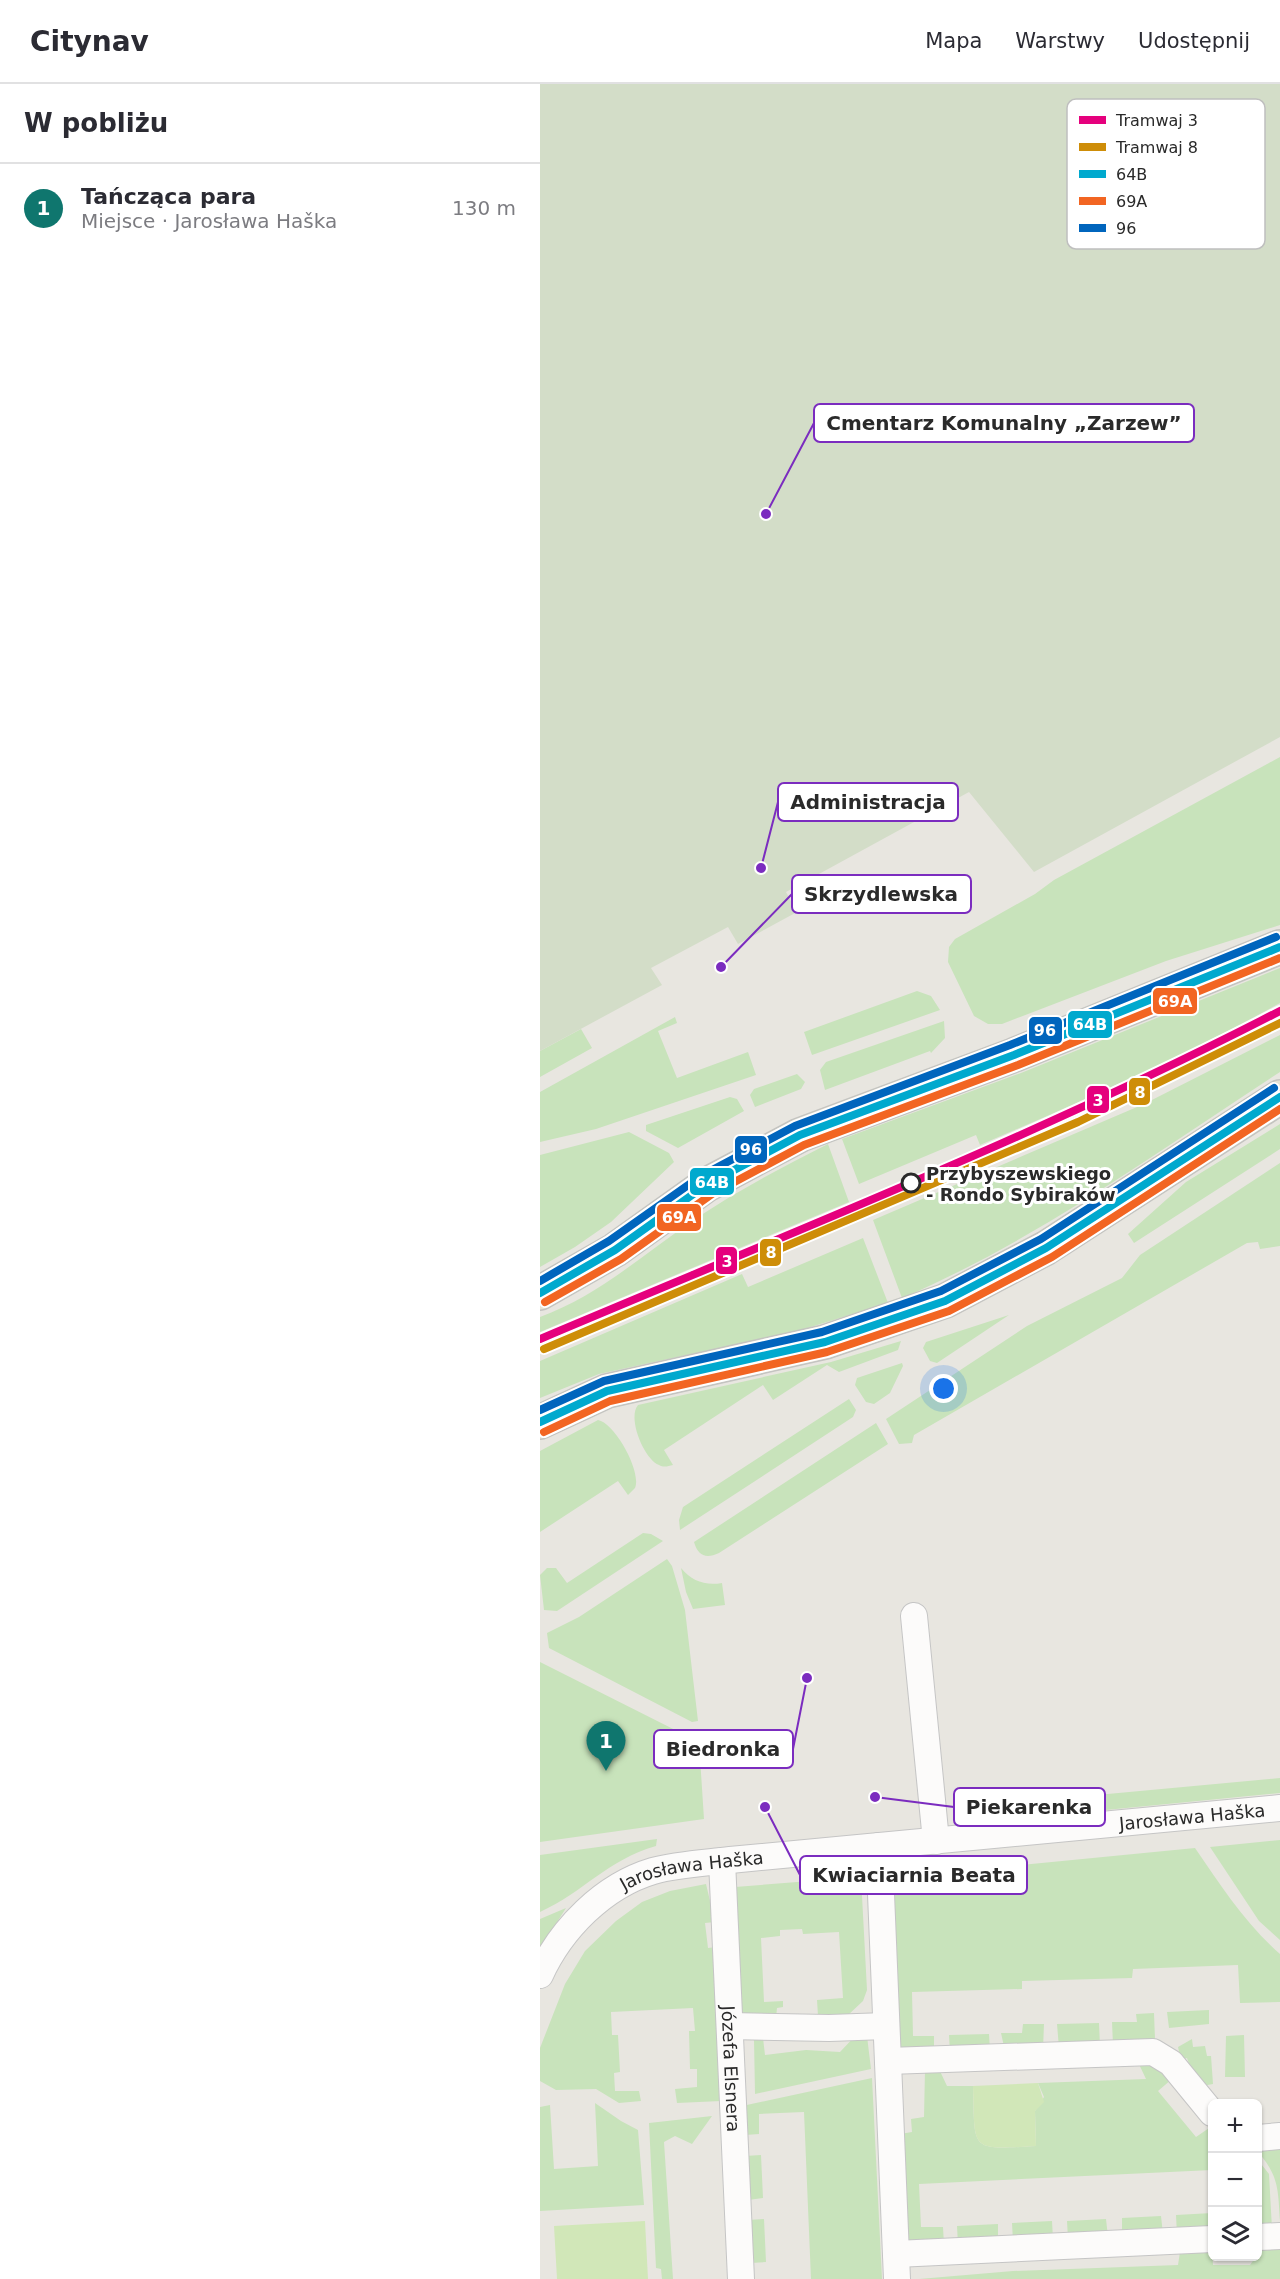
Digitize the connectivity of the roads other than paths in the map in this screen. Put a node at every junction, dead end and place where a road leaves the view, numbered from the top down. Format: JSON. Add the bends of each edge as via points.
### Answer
{"nodes":[{"id":1,"x":1280,"y":946,"type":"edge"},
{"id":2,"x":1280,"y":1097,"type":"edge"},
{"id":3,"x":540,"y":1293,"type":"edge"},
{"id":4,"x":540,"y":1422,"type":"edge"},
{"id":5,"x":914,"y":1616,"type":"dead end"},
{"id":6,"x":1280,"y":1808,"type":"edge"},
{"id":7,"x":936,"y":1840,"type":"junction"},
{"id":8,"x":879,"y":1846,"type":"junction"},
{"id":9,"x":722,"y":1861,"type":"junction"},
{"id":10,"x":540,"y":1975,"type":"edge"},
{"id":11,"x":730,"y":2026,"type":"junction"},
{"id":12,"x":886,"y":2026,"type":"junction"},
{"id":13,"x":888,"y":2061,"type":"junction"},
{"id":14,"x":1208,"y":2108,"type":"edge"},
{"id":15,"x":1280,"y":2136,"type":"edge"},
{"id":16,"x":1262,"y":2138,"type":"edge"},
{"id":17,"x":1280,"y":2236,"type":"edge"},
{"id":18,"x":1262,"y":2237,"type":"edge"},
{"id":19,"x":1208,"y":2240,"type":"edge"},
{"id":20,"x":896,"y":2266,"type":"edge"},
{"id":21,"x":741,"y":2279,"type":"edge"}],
"edges":[{"from":1,"to":3,"type":"main road","via":[[1014,1055],[801,1135],[706,1185],[615,1250]]},
{"from":2,"to":4,"type":"main road","via":[[1036,1254],[945,1301],[825,1342],[607,1391]]},
{"from":5,"to":7,"type":"street"},
{"from":6,"to":7,"type":"street","name":"Jarosława Haška"},
{"from":7,"to":8,"type":"street","name":"Jarosława Haška"},
{"from":8,"to":9,"type":"street","name":"Jarosława Haška"},
{"from":8,"to":12,"type":"street"},
{"from":9,"to":10,"type":"street","name":"Jarosława Haška","via":[[651,1872],[609,1894],[571,1926]]},
{"from":9,"to":11,"type":"street","name":"Józefa Elsnera"},
{"from":11,"to":12,"type":"street"},
{"from":11,"to":21,"type":"street","name":"Józefa Elsnera"},
{"from":12,"to":13,"type":"street"},
{"from":13,"to":14,"type":"street","via":[[1153,2052],[1172,2063]]},
{"from":13,"to":20,"type":"street"},
{"from":15,"to":16,"type":"street"},
{"from":17,"to":18,"type":"street"},
{"from":19,"to":20,"type":"street"}]}
